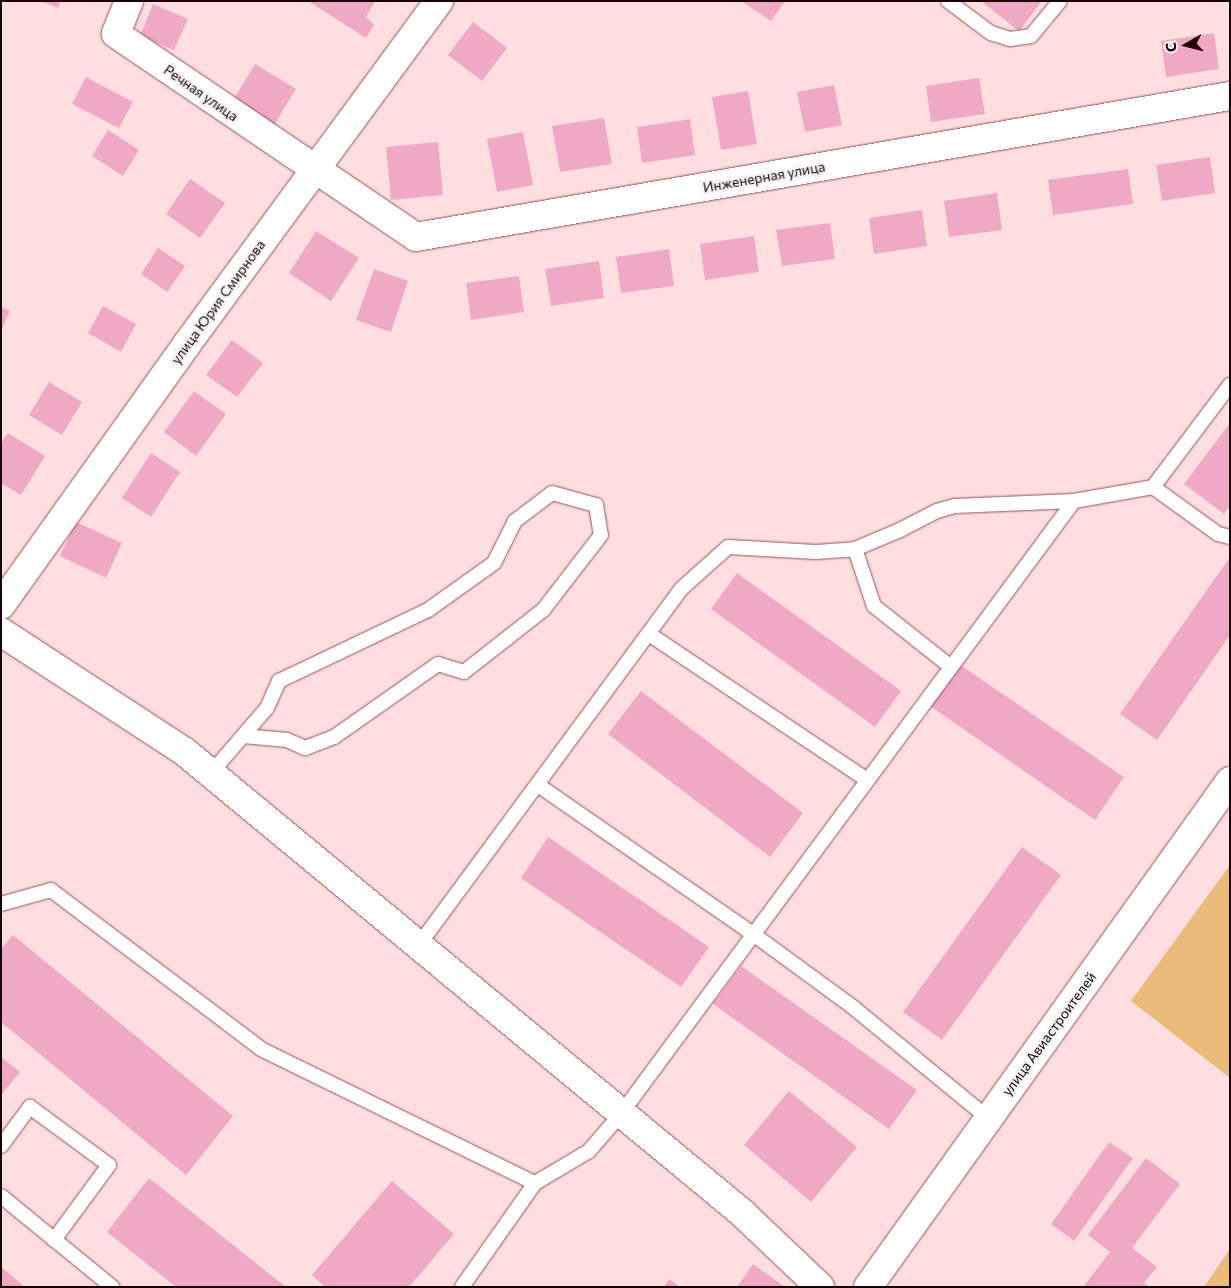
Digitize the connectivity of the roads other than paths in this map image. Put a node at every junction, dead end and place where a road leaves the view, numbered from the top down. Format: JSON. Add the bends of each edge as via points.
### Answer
{"nodes":[{"id":1,"x":130,"y":1,"type":"edge"},
{"id":2,"x":439,"y":1,"type":"edge"},
{"id":3,"x":948,"y":1,"type":"edge"},
{"id":4,"x":1060,"y":1,"type":"edge"},
{"id":5,"x":1230,"y":96,"type":"edge"},
{"id":6,"x":315,"y":171,"type":"junction"},
{"id":7,"x":1230,"y":386,"type":"edge"},
{"id":8,"x":1154,"y":487,"type":"junction"},
{"id":9,"x":1074,"y":501,"type":"junction"},
{"id":10,"x":1230,"y":537,"type":"edge"},
{"id":11,"x":855,"y":549,"type":"junction"},
{"id":12,"x":1,"y":606,"type":"edge"},
{"id":13,"x":1,"y":632,"type":"edge"},
{"id":14,"x":649,"y":634,"type":"junction"},
{"id":15,"x":951,"y":666,"type":"junction"},
{"id":16,"x":243,"y":736,"type":"junction"},
{"id":17,"x":211,"y":773,"type":"junction"},
{"id":18,"x":867,"y":780,"type":"junction"},
{"id":19,"x":1230,"y":781,"type":"edge"},
{"id":20,"x":538,"y":785,"type":"junction"},
{"id":21,"x":1,"y":904,"type":"edge"},
{"id":22,"x":753,"y":934,"type":"junction"},
{"id":23,"x":418,"y":946,"type":"junction"},
{"id":24,"x":620,"y":1115,"type":"junction"},
{"id":25,"x":989,"y":1119,"type":"junction"},
{"id":26,"x":1,"y":1146,"type":"edge"},
{"id":27,"x":535,"y":1183,"type":"junction"},
{"id":28,"x":1,"y":1196,"type":"edge"},
{"id":29,"x":54,"y":1240,"type":"junction"},
{"id":30,"x":112,"y":1287,"type":"edge"},
{"id":31,"x":462,"y":1287,"type":"edge"},
{"id":32,"x":820,"y":1287,"type":"edge"},
{"id":33,"x":868,"y":1287,"type":"edge"}],
"edges":[{"from":1,"to":6,"type":"street","name":"Речная улица","via":[[116,34]]},
{"from":2,"to":6,"type":"street","name":"улица Юрия Смирнова"},
{"from":3,"to":4,"type":"lane","via":[[991,33],[1010,39],[1031,36]]},
{"from":5,"to":6,"type":"street","name":"Инженерная улица","via":[[416,237]]},
{"from":6,"to":12,"type":"street","name":"улица Юрия Смирнова","via":[[187,344]]},
{"from":7,"to":8,"type":"lane"},
{"from":8,"to":9,"type":"lane"},
{"from":8,"to":10,"type":"lane","via":[[1218,534]]},
{"from":9,"to":11,"type":"lane","via":[[955,506],[937,511]]},
{"from":9,"to":15,"type":"lane"},
{"from":11,"to":14,"type":"lane","via":[[816,552],[728,547],[681,589]]},
{"from":11,"to":15,"type":"lane","via":[[874,606]]},
{"from":13,"to":17,"type":"street","via":[[185,752]]},
{"from":14,"to":18,"type":"lane"},
{"from":14,"to":20,"type":"lane"},
{"from":15,"to":18,"type":"lane"},
{"from":16,"to":16,"type":"lane","via":[[266,708],[280,681],[428,610],[494,563],[515,521],[552,493],[596,504],[601,535],[543,610],[464,672],[438,664],[334,737],[305,748],[287,740]]},
{"from":16,"to":17,"type":"lane"},
{"from":17,"to":23,"type":"street"},
{"from":18,"to":22,"type":"lane"},
{"from":19,"to":25,"type":"street","name":"улица Авиастроителей"},
{"from":20,"to":22,"type":"lane"},
{"from":20,"to":23,"type":"lane"},
{"from":21,"to":27,"type":"lane","via":[[51,890],[261,1049]]},
{"from":22,"to":24,"type":"lane"},
{"from":22,"to":25,"type":"lane","via":[[854,1008]]},
{"from":23,"to":24,"type":"street"},
{"from":24,"to":27,"type":"lane","via":[[589,1151]]},
{"from":24,"to":32,"type":"street","via":[[741,1212]]},
{"from":25,"to":33,"type":"street","name":"улица Авиастроителей"},
{"from":26,"to":29,"type":"lane","via":[[30,1107],[109,1165]]},
{"from":27,"to":31,"type":"lane"},
{"from":28,"to":29,"type":"lane"},
{"from":29,"to":30,"type":"lane"}]}
